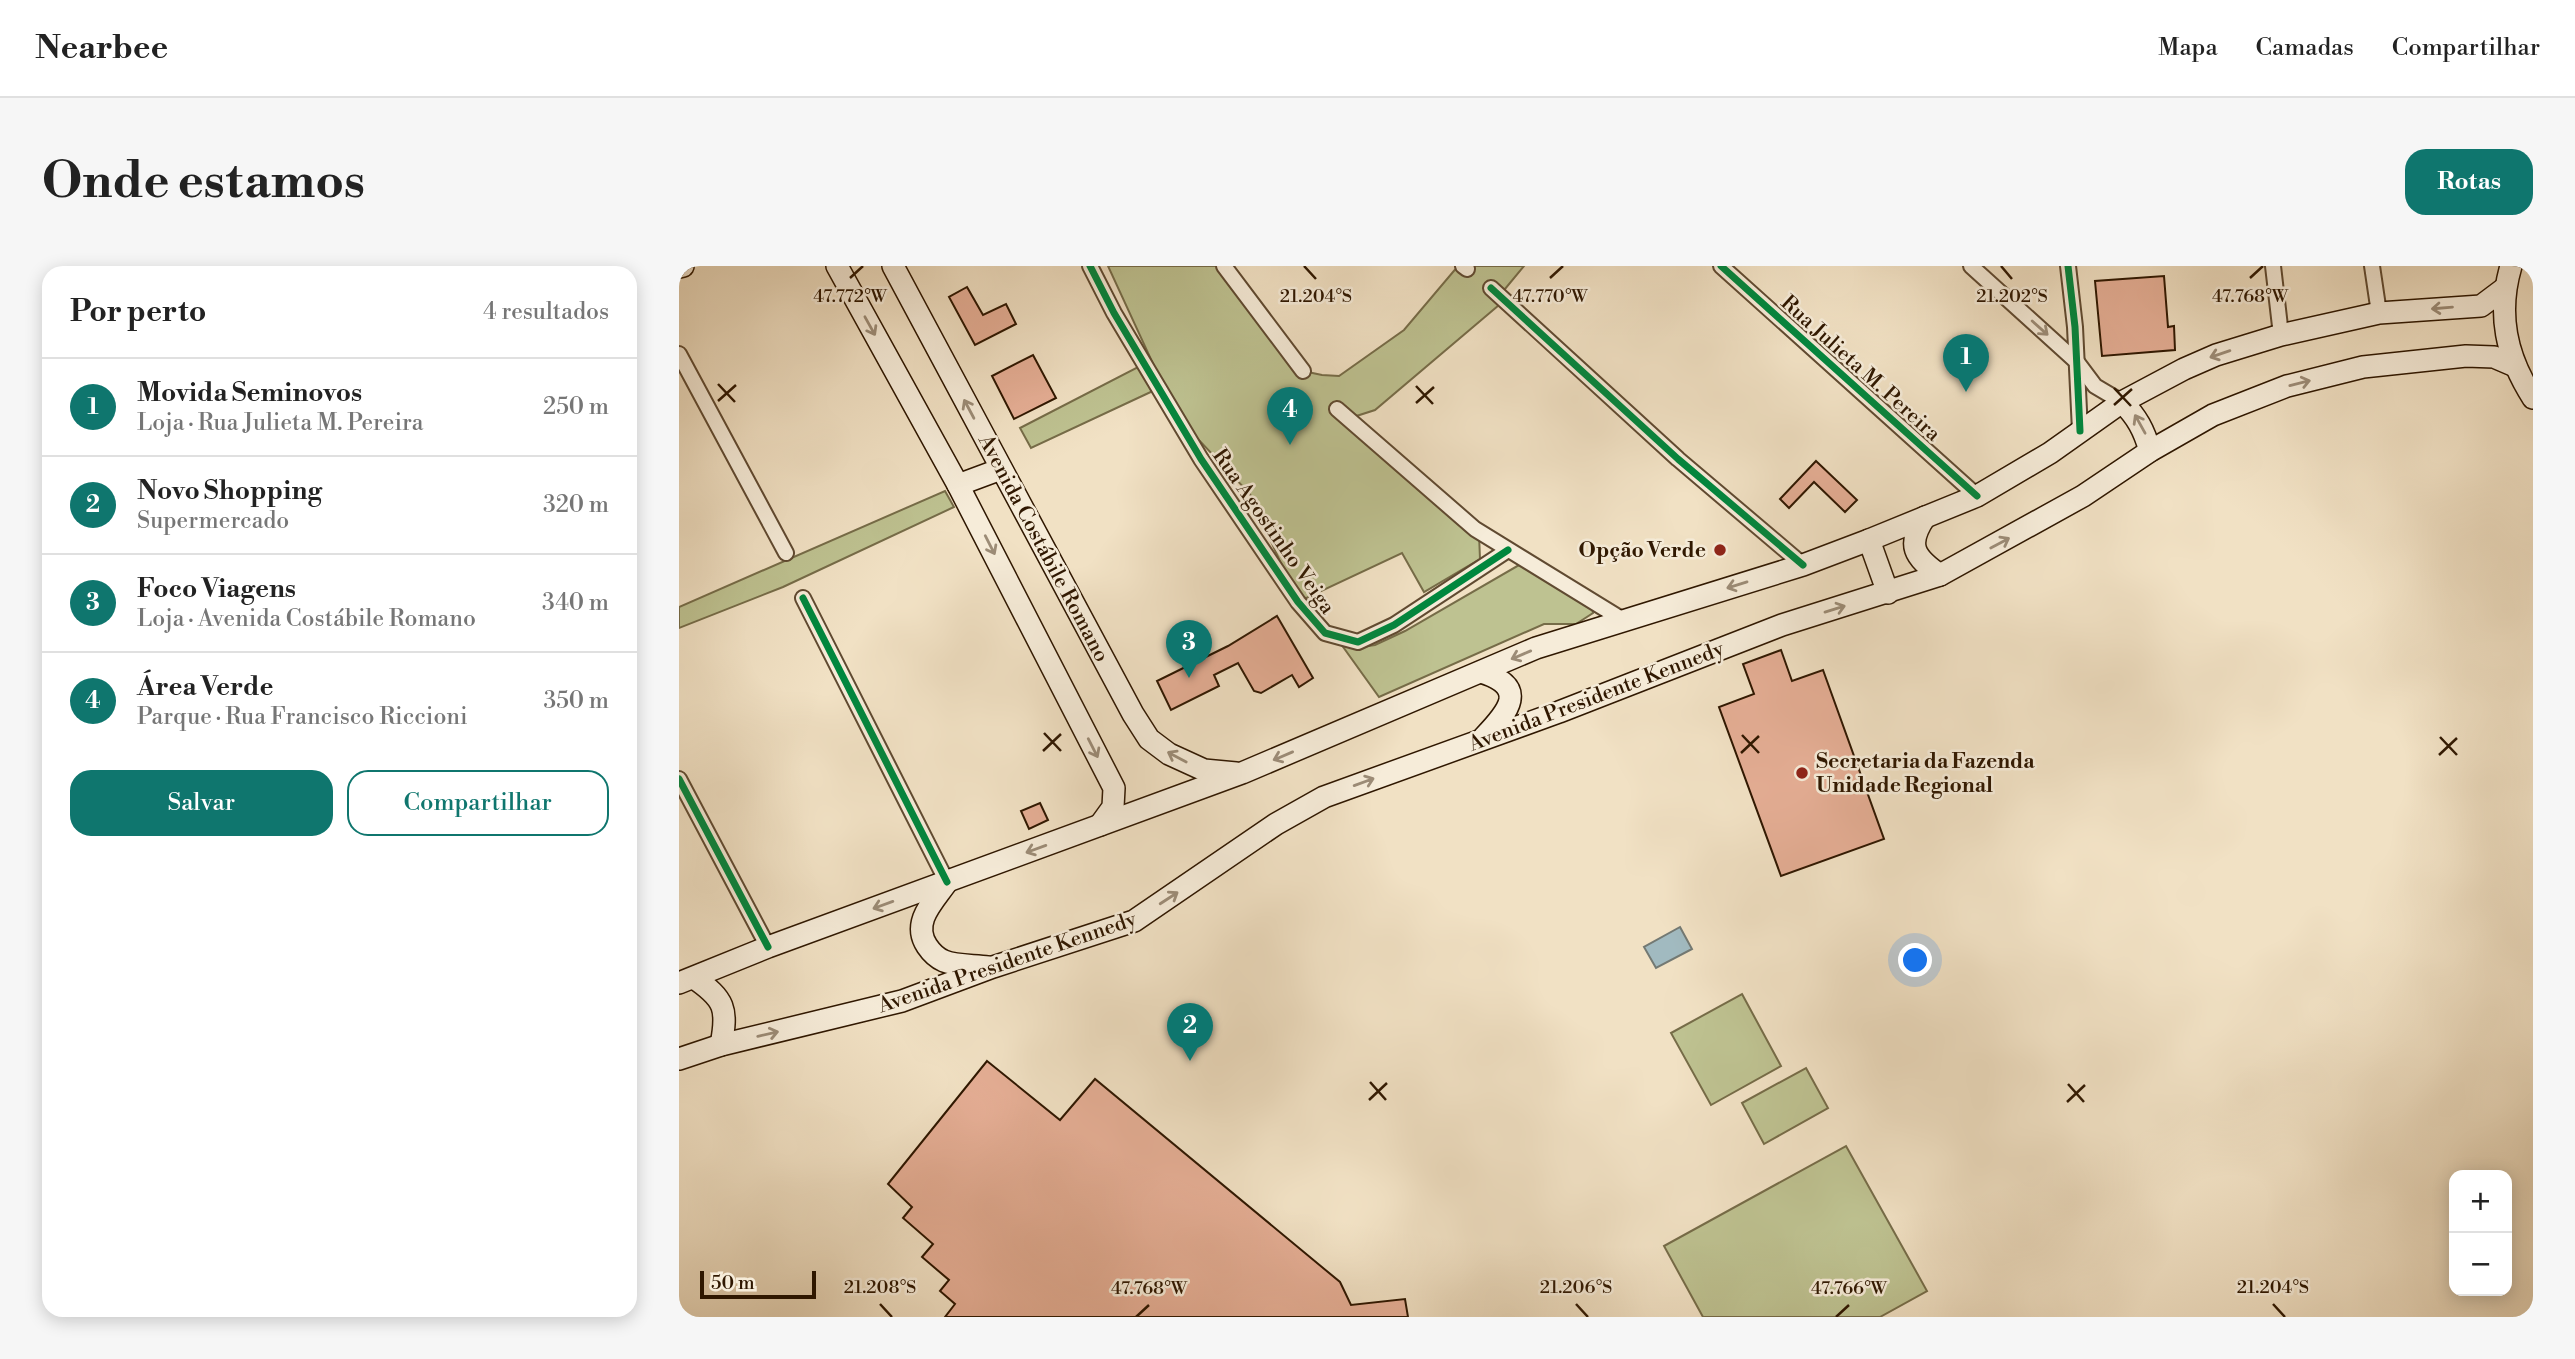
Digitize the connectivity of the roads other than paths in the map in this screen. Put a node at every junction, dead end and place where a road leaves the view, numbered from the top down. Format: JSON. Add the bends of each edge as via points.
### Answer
{"nodes":[{"id":1,"x":837,"y":266,"type":"edge"},
{"id":2,"x":893,"y":266,"type":"edge"},
{"id":3,"x":1090,"y":266,"type":"edge"},
{"id":4,"x":1224,"y":266,"type":"edge"},
{"id":5,"x":1721,"y":266,"type":"edge"},
{"id":6,"x":1971,"y":266,"type":"edge"},
{"id":7,"x":2068,"y":266,"type":"edge"},
{"id":8,"x":2273,"y":266,"type":"edge"},
{"id":9,"x":2372,"y":266,"type":"edge"},
{"id":10,"x":2511,"y":266,"type":"edge"},
{"id":11,"x":1491,"y":288,"type":"dead end"},
{"id":12,"x":2505,"y":288,"type":"junction"},
{"id":13,"x":2379,"y":313,"type":"junction"},
{"id":14,"x":2281,"y":335,"type":"junction"},
{"id":15,"x":679,"y":354,"type":"edge"},
{"id":16,"x":2077,"y":362,"type":"junction"},
{"id":17,"x":2515,"y":366,"type":"junction"},
{"id":18,"x":1303,"y":370,"type":"dead end"},
{"id":19,"x":2533,"y":398,"type":"edge"},
{"id":20,"x":2122,"y":402,"type":"junction"},
{"id":21,"x":1337,"y":409,"type":"dead end"},
{"id":22,"x":2080,"y":431,"type":"junction"},
{"id":23,"x":2150,"y":451,"type":"junction"},
{"id":24,"x":1001,"y":469,"type":"junction"},
{"id":25,"x":958,"y":485,"type":"junction"},
{"id":26,"x":1977,"y":496,"type":"junction"},
{"id":27,"x":1925,"y":517,"type":"junction"},
{"id":28,"x":1869,"y":540,"type":"junction"},
{"id":29,"x":1508,"y":550,"type":"junction"},
{"id":30,"x":786,"y":553,"type":"dead end"},
{"id":31,"x":1803,"y":565,"type":"junction"},
{"id":32,"x":1940,"y":575,"type":"junction"},
{"id":33,"x":1888,"y":593,"type":"junction"},
{"id":34,"x":803,"y":598,"type":"dead end"},
{"id":35,"x":1623,"y":620,"type":"junction"},
{"id":36,"x":1481,"y":672,"type":"junction"},
{"id":37,"x":1480,"y":741,"type":"junction"},
{"id":38,"x":1242,"y":773,"type":"junction"},
{"id":39,"x":679,"y":779,"type":"edge"},
{"id":40,"x":1100,"y":825,"type":"junction"},
{"id":41,"x":947,"y":882,"type":"junction"},
{"id":42,"x":768,"y":947,"type":"junction"},
{"id":43,"x":993,"y":967,"type":"junction"},
{"id":44,"x":687,"y":980,"type":"edge"},
{"id":45,"x":721,"y":1045,"type":"junction"},
{"id":46,"x":679,"y":1059,"type":"edge"}],
"edges":[{"from":1,"to":25,"type":"main road","one_way":true},
{"from":24,"to":2,"type":"main road","name":"Avenida Costábile Romano","one_way":true},
{"from":3,"to":29,"type":"street","name":"Rua Agostinho Veiga","via":[[1201,459],[1298,602],[1325,633],[1357,642],[1394,625]]},
{"from":4,"to":18,"type":"street"},
{"from":5,"to":26,"type":"street","name":"Rua Julieta M. Pereira"},
{"from":6,"to":16,"type":"street","one_way":true},
{"from":7,"to":16,"type":"street"},
{"from":8,"to":14,"type":"street"},
{"from":9,"to":13,"type":"street"},
{"from":10,"to":12,"type":"main road"},
{"from":11,"to":31,"type":"street","via":[[1678,459]]},
{"from":12,"to":13,"type":"main road","one_way":true,"via":[[2481,306]]},
{"from":12,"to":17,"type":"main road","via":[[2506,337]]},
{"from":13,"to":14,"type":"main road"},
{"from":14,"to":20,"type":"main road","one_way":true,"via":[[2215,355]]},
{"from":15,"to":30,"type":"street"},
{"from":16,"to":20,"type":"street","via":[[2095,386]]},
{"from":16,"to":22,"type":"street"},
{"from":17,"to":19,"type":"main road"},
{"from":23,"to":17,"type":"main road","name":"Avenida Presidente Kennedy","one_way":true,"via":[[2226,410],[2287,386],[2363,367],[2466,356],[2494,358]]},
{"from":20,"to":22,"type":"main road"},
{"from":23,"to":20,"type":"main road","one_way":true,"via":[[2144,430]]},
{"from":21,"to":29,"type":"street","via":[[1475,529]]},
{"from":22,"to":26,"type":"main road"},
{"from":32,"to":23,"type":"main road","name":"Avenida Presidente Kennedy","one_way":true,"via":[[2083,496]]},
{"from":24,"to":25,"type":"main road"},
{"from":38,"to":24,"type":"main road","name":"Avenida Costábile Romano","one_way":true,"via":[[1204,770],[1149,739]]},
{"from":25,"to":40,"type":"main road","one_way":true,"via":[[1114,788],[1113,807]]},
{"from":26,"to":27,"type":"main road"},
{"from":27,"to":28,"type":"main road"},
{"from":27,"to":32,"type":"main road","via":[[1914,536],[1914,547]]},
{"from":28,"to":31,"type":"main road"},
{"from":28,"to":33,"type":"main road"},
{"from":29,"to":35,"type":"street"},
{"from":31,"to":35,"type":"main road","one_way":true},
{"from":32,"to":33,"type":"main road","name":"Avenida Presidente Kennedy"},
{"from":37,"to":33,"type":"main road","name":"Avenida Presidente Kennedy","one_way":true,"via":[[1772,629]]},
{"from":34,"to":41,"type":"street"},
{"from":35,"to":36,"type":"main road","one_way":true,"via":[[1536,648]]},
{"from":36,"to":37,"type":"main road","via":[[1500,681],[1512,698],[1504,716]]},
{"from":36,"to":38,"type":"main road","one_way":true},
{"from":43,"to":37,"type":"main road","name":"Avenida Presidente Kennedy","one_way":true,"via":[[1134,921],[1276,824],[1324,797]]},
{"from":38,"to":40,"type":"main road"},
{"from":39,"to":42,"type":"street"},
{"from":40,"to":41,"type":"main road","one_way":true},
{"from":41,"to":42,"type":"main road","one_way":true},
{"from":41,"to":43,"type":"main road","via":[[922,920],[922,939],[945,961]]},
{"from":42,"to":44,"type":"main road"},
{"from":45,"to":43,"type":"main road","name":"Avenida Presidente Kennedy","one_way":true,"via":[[902,1001]]},
{"from":44,"to":45,"type":"main road","via":[[714,991],[723,1004],[726,1019]]},
{"from":45,"to":46,"type":"main road","name":"Avenida Presidente Kennedy"}]}
